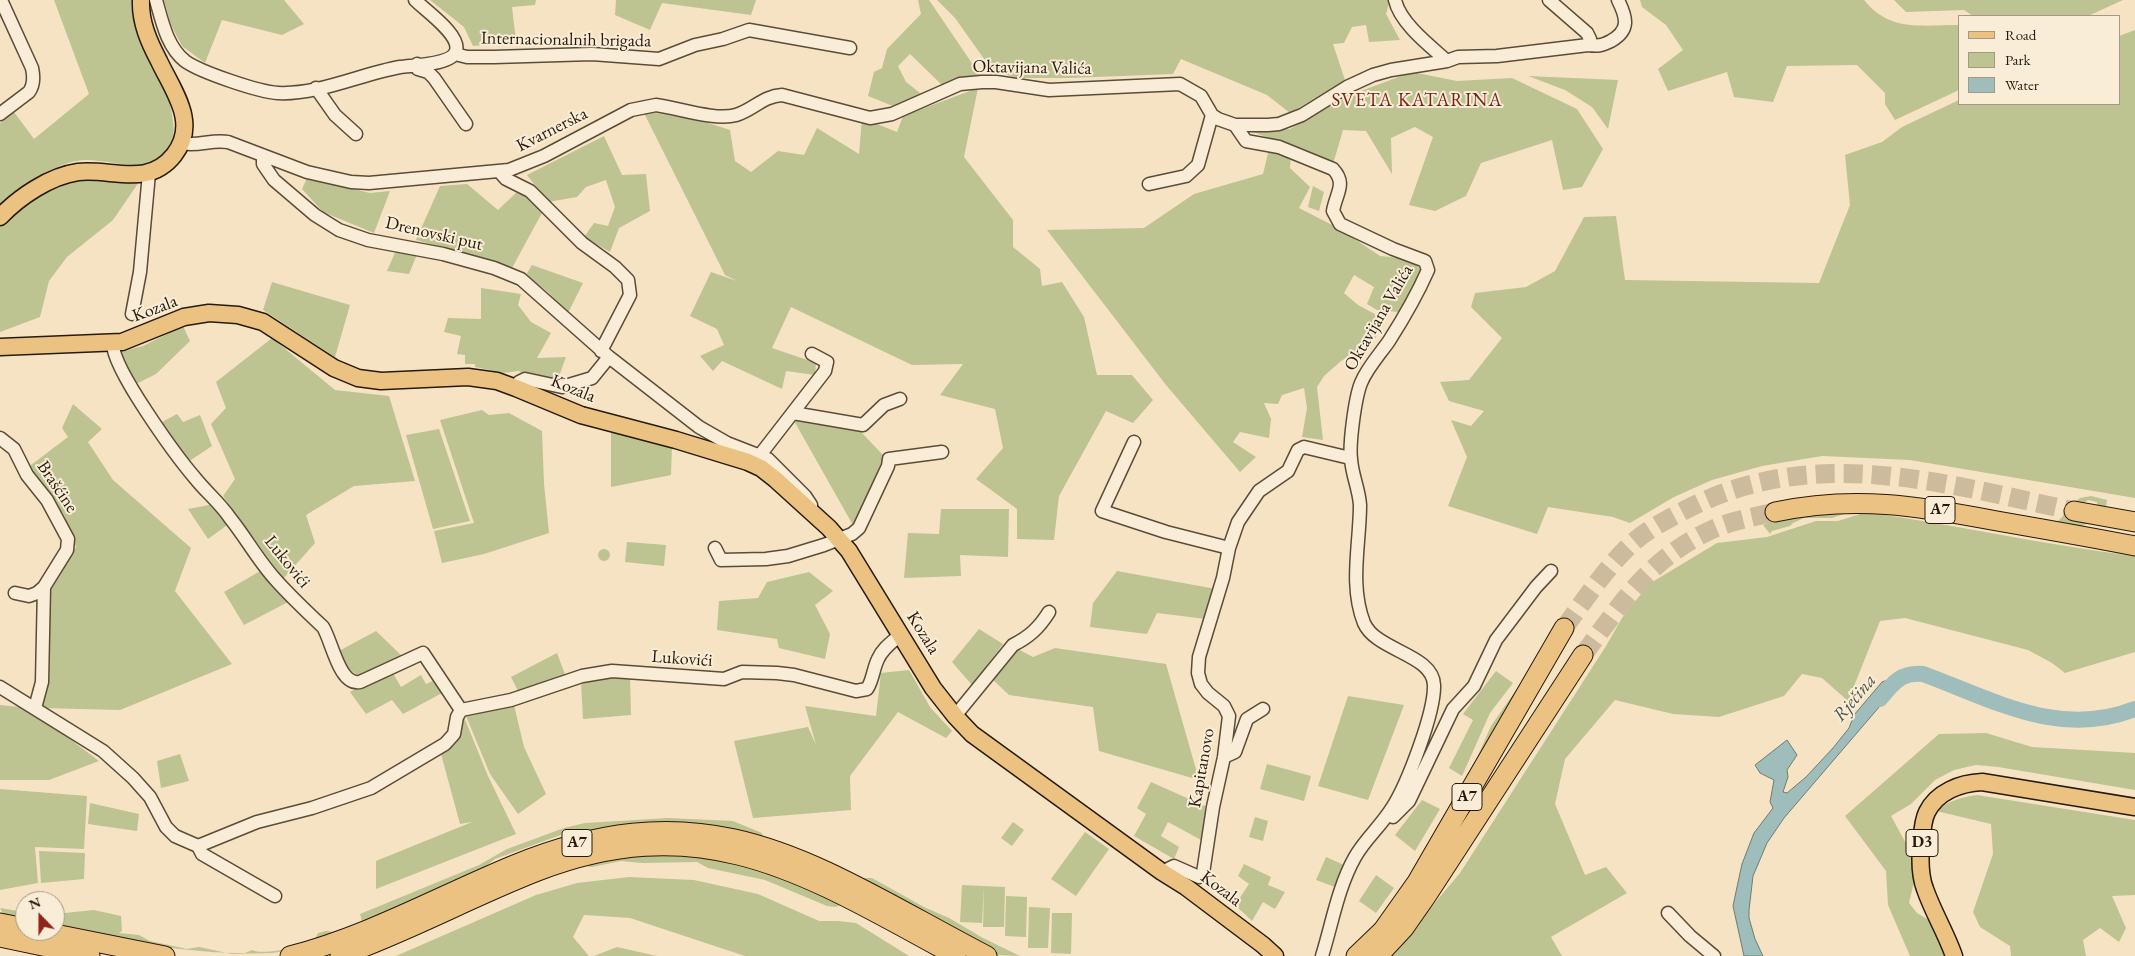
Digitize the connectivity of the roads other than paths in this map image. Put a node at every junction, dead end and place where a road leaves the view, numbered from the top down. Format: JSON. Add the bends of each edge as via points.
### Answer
{"nodes":[{"id":1,"x":0,"y":0,"type":"edge"},
{"id":2,"x":141,"y":0,"type":"edge"},
{"id":3,"x":156,"y":0,"type":"edge"},
{"id":4,"x":415,"y":0,"type":"edge"},
{"id":5,"x":1385,"y":0,"type":"edge"},
{"id":6,"x":1549,"y":0,"type":"edge"},
{"id":7,"x":1618,"y":0,"type":"edge"},
{"id":8,"x":1396,"y":5,"type":"edge"},
{"id":9,"x":1588,"y":44,"type":"junction"},
{"id":10,"x":850,"y":48,"type":"dead end"},
{"id":11,"x":455,"y":54,"type":"junction"},
{"id":12,"x":1446,"y":61,"type":"junction"},
{"id":13,"x":417,"y":64,"type":"junction"},
{"id":14,"x":316,"y":88,"type":"junction"},
{"id":15,"x":0,"y":114,"type":"edge"},
{"id":16,"x":1212,"y":115,"type":"junction"},
{"id":17,"x":873,"y":118,"type":"joint"},
{"id":18,"x":466,"y":124,"type":"dead end"},
{"id":19,"x":1235,"y":125,"type":"junction"},
{"id":20,"x":356,"y":134,"type":"dead end"},
{"id":21,"x":181,"y":143,"type":"junction"},
{"id":22,"x":263,"y":156,"type":"junction"},
{"id":23,"x":499,"y":171,"type":"junction"},
{"id":24,"x":149,"y":173,"type":"junction"},
{"id":25,"x":1149,"y":184,"type":"dead end"},
{"id":26,"x":0,"y":217,"type":"edge"},
{"id":27,"x":132,"y":314,"type":"dead end"},
{"id":28,"x":112,"y":343,"type":"junction"},
{"id":29,"x":0,"y":347,"type":"edge"},
{"id":30,"x":605,"y":354,"type":"junction"},
{"id":31,"x":812,"y":354,"type":"dead end"},
{"id":32,"x":516,"y":388,"type":"junction"},
{"id":33,"x":900,"y":399,"type":"dead end"},
{"id":34,"x":792,"y":413,"type":"junction"},
{"id":35,"x":0,"y":438,"type":"edge"},
{"id":36,"x":1134,"y":442,"type":"dead end"},
{"id":37,"x":942,"y":452,"type":"dead end"},
{"id":38,"x":760,"y":455,"type":"junction"},
{"id":39,"x":1350,"y":458,"type":"junction"},
{"id":40,"x":810,"y":510,"type":"junction"},
{"id":41,"x":2074,"y":511,"type":"tunnel mouth"},
{"id":42,"x":1775,"y":512,"type":"tunnel mouth"},
{"id":43,"x":2135,"y":522,"type":"edge"},
{"id":44,"x":839,"y":539,"type":"junction"},
{"id":45,"x":2135,"y":546,"type":"edge"},
{"id":46,"x":715,"y":548,"type":"dead end"},
{"id":47,"x":1228,"y":548,"type":"junction"},
{"id":48,"x":1551,"y":571,"type":"dead end"},
{"id":49,"x":44,"y":587,"type":"junction"},
{"id":50,"x":14,"y":593,"type":"dead end"},
{"id":51,"x":1049,"y":612,"type":"dead end"},
{"id":52,"x":1564,"y":628,"type":"tunnel mouth"},
{"id":53,"x":900,"y":636,"type":"junction"},
{"id":54,"x":1582,"y":655,"type":"tunnel mouth"},
{"id":55,"x":0,"y":687,"type":"edge"},
{"id":56,"x":35,"y":708,"type":"junction"},
{"id":57,"x":1263,"y":709,"type":"dead end"},
{"id":58,"x":462,"y":710,"type":"junction"},
{"id":59,"x":955,"y":716,"type":"junction"},
{"id":60,"x":1224,"y":757,"type":"junction"},
{"id":61,"x":2135,"y":807,"type":"edge"},
{"id":62,"x":1384,"y":820,"type":"junction"},
{"id":63,"x":198,"y":846,"type":"junction"},
{"id":64,"x":1162,"y":872,"type":"junction"},
{"id":65,"x":275,"y":896,"type":"dead end"},
{"id":66,"x":1668,"y":913,"type":"dead end"},
{"id":67,"x":0,"y":923,"type":"edge"},
{"id":68,"x":15,"y":926,"type":"edge"},
{"id":69,"x":65,"y":936,"type":"edge"},
{"id":70,"x":0,"y":937,"type":"edge"},
{"id":71,"x":90,"y":956,"type":"edge"},
{"id":72,"x":165,"y":956,"type":"edge"},
{"id":73,"x":290,"y":956,"type":"edge"},
{"id":74,"x":340,"y":956,"type":"edge"},
{"id":75,"x":956,"y":956,"type":"edge"},
{"id":76,"x":987,"y":956,"type":"edge"},
{"id":77,"x":1275,"y":956,"type":"edge"},
{"id":78,"x":1322,"y":956,"type":"edge"},
{"id":79,"x":1356,"y":956,"type":"edge"},
{"id":80,"x":1378,"y":956,"type":"edge"},
{"id":81,"x":1714,"y":956,"type":"edge"},
{"id":82,"x":1954,"y":956,"type":"edge"}],
"edges":[{"from":1,"to":15,"type":"street","via":[[33,74],[30,92]]},
{"from":2,"to":21,"type":"main road","via":[[148,38],[184,113]]},
{"from":3,"to":14,"type":"street","name":"Internacionalnih brigada","via":[[172,45],[180,57],[194,66],[271,93]]},
{"from":4,"to":11,"type":"street","name":"Internacionalnih brigada","via":[[452,34],[457,44]]},
{"from":5,"to":8,"type":"street"},
{"from":6,"to":9,"type":"street","via":[[1587,33]]},
{"from":7,"to":9,"type":"street","name":"Oktavijana Valića","via":[[1626,26],[1620,35],[1600,47]]},
{"from":8,"to":12,"type":"street","via":[[1419,36]]},
{"from":9,"to":12,"type":"street","name":"Oktavijana Valića","via":[[1498,56],[1458,57]]},
{"from":10,"to":11,"type":"street","name":"Internacionalnih brigada","via":[[749,30],[659,59],[592,54],[485,57]]},
{"from":11,"to":13,"type":"street","name":"Internacionalnih brigada","via":[[447,60]]},
{"from":12,"to":19,"type":"street","name":"Oktavijana Valića","via":[[1373,75],[1302,115],[1279,124]]},
{"from":13,"to":14,"type":"street","name":"Internacionalnih brigada"},
{"from":13,"to":18,"type":"street","via":[[418,69],[434,78]]},
{"from":14,"to":20,"type":"street","via":[[335,115]]},
{"from":16,"to":17,"type":"street","name":"Oktavijana Valića","via":[[1201,96],[1180,84],[1049,90],[989,82],[960,84],[892,114]]},
{"from":16,"to":19,"type":"street","name":"Oktavijana Valića"},
{"from":16,"to":25,"type":"street","via":[[1198,165],[1186,176]]},
{"from":17,"to":23,"type":"street","name":"Kvarnerska","via":[[782,95],[764,99],[743,113],[728,117],[647,105],[630,110],[531,162]]},
{"from":19,"to":39,"type":"street","name":"Oktavijana Valića","via":[[1246,141],[1279,147],[1333,168],[1341,183],[1334,211],[1340,224],[1393,250],[1426,261],[1428,270],[1424,279],[1395,332],[1362,381],[1356,400]]},
{"from":21,"to":22,"type":"street","name":"Kvarnerska","via":[[220,140]]},
{"from":21,"to":24,"type":"main road","via":[[169,160]]},
{"from":22,"to":23,"type":"street","name":"Kvarnerska","via":[[321,176],[369,183]]},
{"from":22,"to":30,"type":"street","name":"Drenovski put","via":[[274,180],[315,215],[339,230],[368,240],[443,254],[507,273],[531,287]]},
{"from":23,"to":30,"type":"street","via":[[506,180],[530,191],[582,243],[628,280],[630,295]]},
{"from":24,"to":26,"type":"main road","via":[[68,174],[24,197]]},
{"from":24,"to":27,"type":"street","via":[[140,272]]},
{"from":28,"to":29,"type":"main road","name":"Kozala"},
{"from":28,"to":32,"type":"main road","name":"Kozala","via":[[131,340],[184,318],[210,313],[238,315],[263,322],[334,368],[358,378],[381,382],[468,377],[497,381]]},
{"from":28,"to":58,"type":"street","name":"Lukovići","via":[[122,370],[179,458],[229,516],[272,576],[323,627],[345,676],[352,682],[360,682],[422,653]]},
{"from":30,"to":32,"type":"street","name":"Kozala","via":[[597,374],[586,380],[558,388],[525,379]]},
{"from":30,"to":38,"type":"street","name":"Drenovski put","via":[[708,434]]},
{"from":31,"to":34,"type":"street","via":[[827,362],[825,371]]},
{"from":32,"to":40,"type":"main road","name":"Kozala","via":[[581,415],[755,465]]},
{"from":33,"to":34,"type":"street","via":[[884,405],[863,425]]},
{"from":34,"to":38,"type":"street"},
{"from":35,"to":49,"type":"street","name":"Brašćine","via":[[14,449],[27,475],[66,531],[67,550]]},
{"from":36,"to":47,"type":"street","via":[[1102,512]]},
{"from":37,"to":44,"type":"street","via":[[889,459],[859,528]]},
{"from":38,"to":40,"type":"street","name":"Drenovski put","via":[[810,501]]},
{"from":39,"to":47,"type":"street","name":"Kapitanovo","via":[[1310,447],[1298,450],[1288,471],[1259,492],[1238,522]]},
{"from":39,"to":62,"type":"street","name":"Oktavijana Valića","via":[[1360,505],[1355,571],[1364,624],[1378,638],[1425,667],[1433,677],[1434,685],[1416,755],[1404,787]]},
{"from":40,"to":44,"type":"main road","name":"Kozala"},
{"from":41,"to":43,"type":"highway"},
{"from":42,"to":45,"type":"highway","number":"A7","via":[[1822,504],[1866,502],[1936,510]]},
{"from":44,"to":46,"type":"street","via":[[810,550],[766,559],[722,560]]},
{"from":44,"to":53,"type":"main road","name":"Kozala","via":[[854,558]]},
{"from":47,"to":60,"type":"street","name":"Kapitanovo","via":[[1198,673],[1201,684],[1224,706],[1229,716]]},
{"from":48,"to":62,"type":"street","name":"Oktavijana Valića","via":[[1496,640],[1474,686],[1453,709],[1409,801],[1390,820]]},
{"from":49,"to":50,"type":"street","via":[[29,596]]},
{"from":49,"to":56,"type":"street","via":[[42,682]]},
{"from":51,"to":59,"type":"street","via":[[1034,632],[1013,645]]},
{"from":52,"to":79,"type":"highway","number":"A7","via":[[1418,882],[1383,930]]},
{"from":53,"to":58,"type":"street","name":"Lukovići","via":[[879,657],[867,689],[856,691],[777,673],[742,672],[724,679],[612,671],[582,676],[511,700]]},
{"from":53,"to":59,"type":"main road","name":"Kozala"},
{"from":54,"to":80,"type":"highway","number":"A7","via":[[1427,895],[1404,928]]},
{"from":55,"to":56,"type":"street"},
{"from":56,"to":63,"type":"street","via":[[103,751],[150,797],[166,827],[175,836]]},
{"from":57,"to":60,"type":"street","via":[[1247,719],[1235,752]]},
{"from":58,"to":63,"type":"street","via":[[457,717],[454,734],[445,744],[371,788],[257,822]]},
{"from":59,"to":64,"type":"main road","name":"Kozala","via":[[972,734]]},
{"from":60,"to":64,"type":"street","name":"Kapitanovo","via":[[1203,873],[1199,877],[1194,876],[1174,866]]},
{"from":61,"to":82,"type":"main road","number":"D3","via":[[1982,782],[1966,784],[1940,796],[1926,813],[1921,872],[1924,887]]},
{"from":62,"to":78,"type":"street","name":"Oktavijana Valića","via":[[1369,836],[1347,873]]},
{"from":63,"to":65,"type":"street","via":[[202,854]]},
{"from":64,"to":77,"type":"main road","name":"Kozala"},
{"from":66,"to":81,"type":"street"},
{"from":67,"to":68,"type":"highway"},
{"from":69,"to":72,"type":"highway"},
{"from":70,"to":71,"type":"highway"},
{"from":73,"to":76,"type":"highway","number":"A7","via":[[339,941],[556,849],[618,834],[660,831],[728,836],[784,852],[836,875]]},
{"from":74,"to":75,"type":"highway","number":"A7","via":[[558,864],[615,850],[673,846],[732,852],[788,870]]}]}
